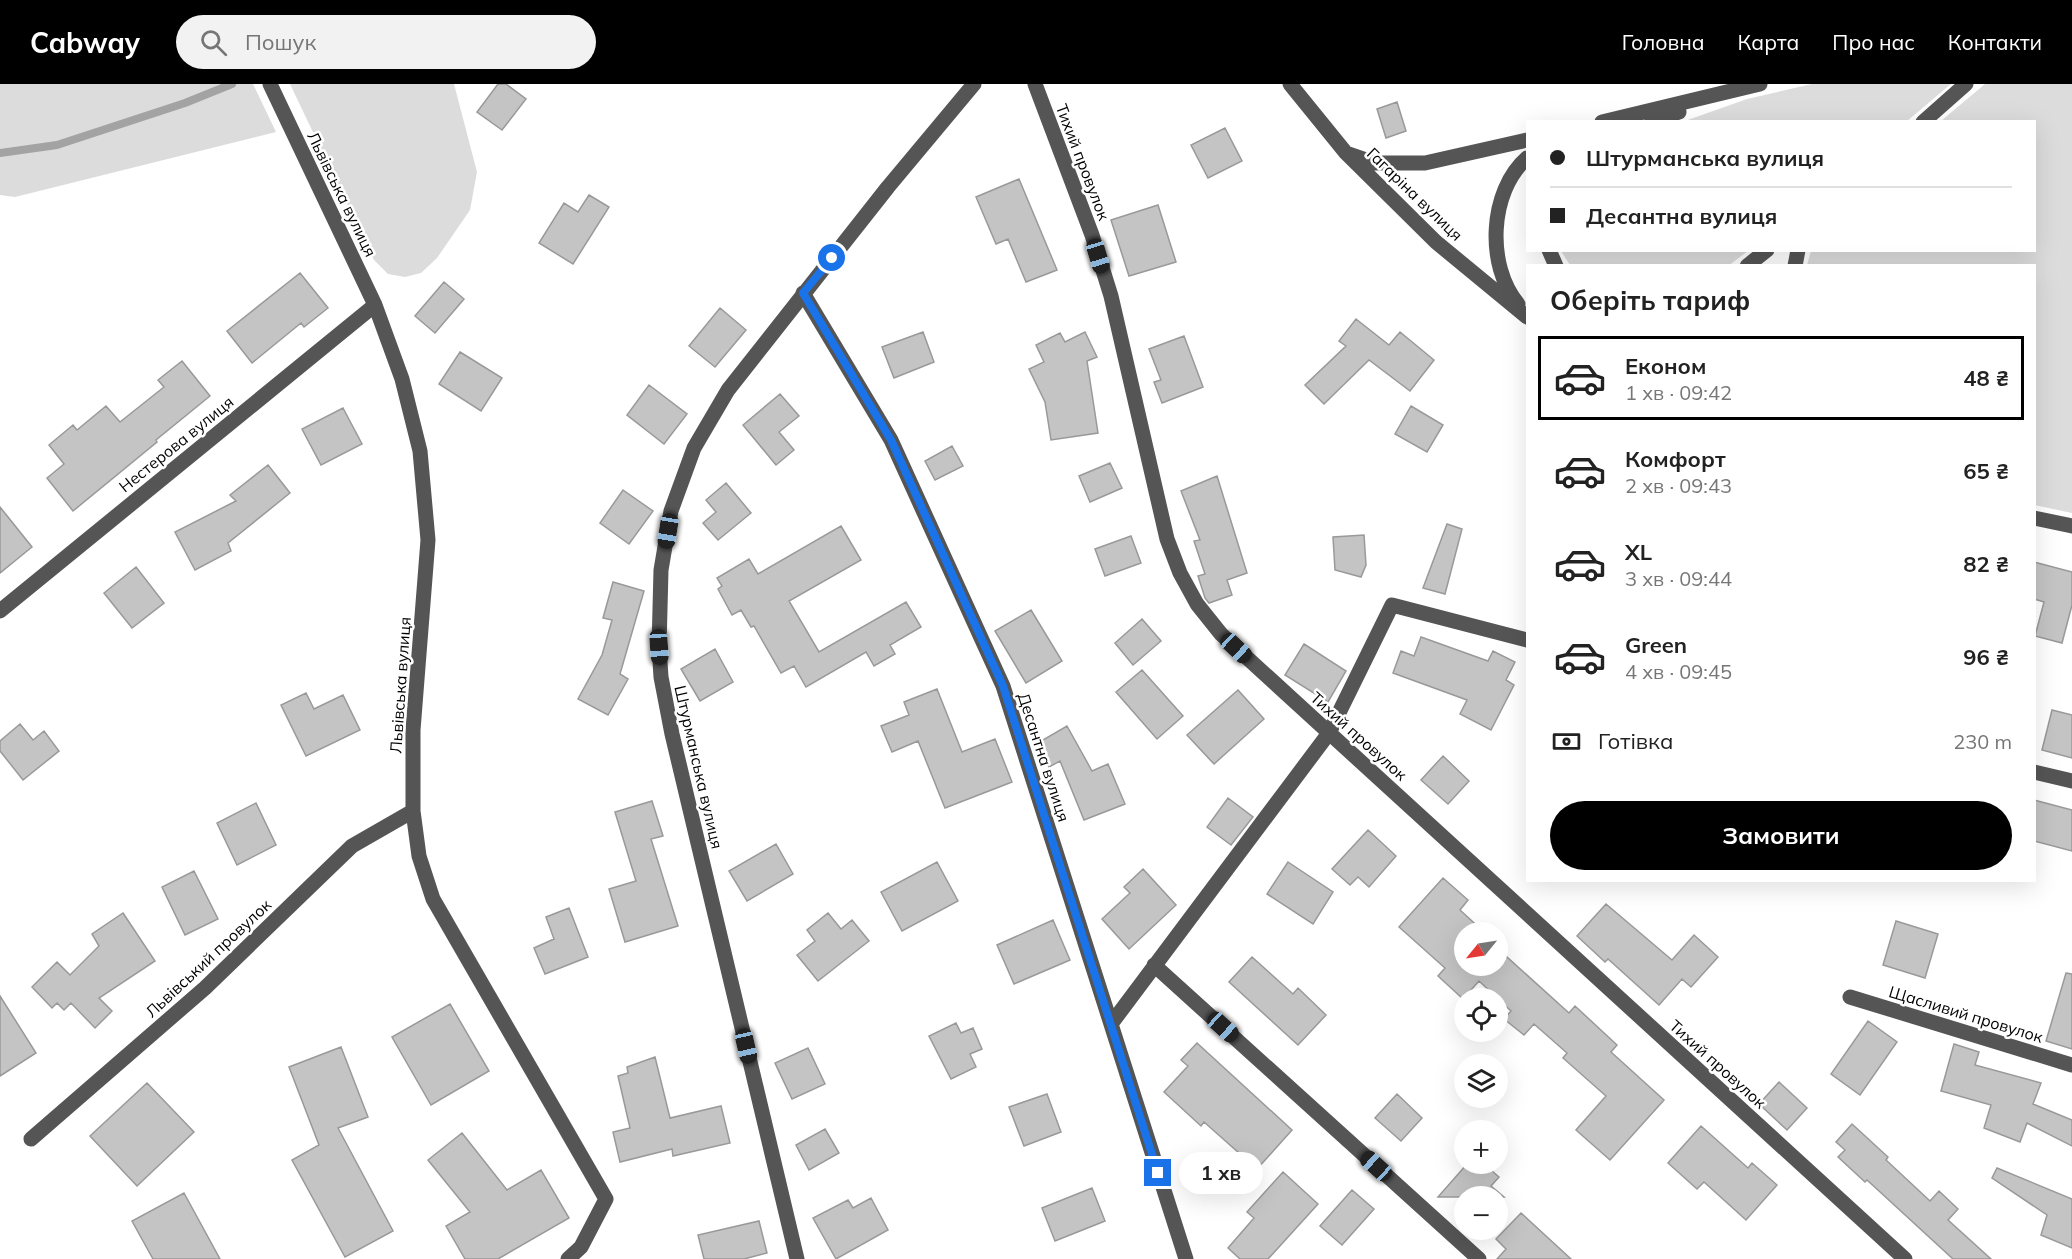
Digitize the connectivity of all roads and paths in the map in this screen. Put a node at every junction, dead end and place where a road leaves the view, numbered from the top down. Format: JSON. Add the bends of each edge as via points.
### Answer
{"nodes":[{"id":1,"x":270,"y":84,"type":"edge"},
{"id":2,"x":974,"y":84,"type":"edge"},
{"id":3,"x":1035,"y":84,"type":"edge"},
{"id":4,"x":1290,"y":84,"type":"edge"},
{"id":5,"x":1760,"y":84,"type":"edge"},
{"id":6,"x":1966,"y":84,"type":"edge"},
{"id":7,"x":1744,"y":88,"type":"junction"},
{"id":8,"x":1610,"y":120,"type":"edge"},
{"id":9,"x":1657,"y":120,"type":"edge"},
{"id":10,"x":1925,"y":120,"type":"edge"},
{"id":11,"x":1526,"y":140,"type":"edge"},
{"id":12,"x":1346,"y":153,"type":"junction"},
{"id":13,"x":1526,"y":159,"type":"edge"},
{"id":14,"x":1764,"y":252,"type":"edge"},
{"id":15,"x":1750,"y":264,"type":"edge"},
{"id":16,"x":803,"y":293,"type":"junction"},
{"id":17,"x":375,"y":305,"type":"junction"},
{"id":18,"x":1526,"y":315,"type":"edge"},
{"id":19,"x":1526,"y":315,"type":"edge"},
{"id":20,"x":2036,"y":518,"type":"edge"},
{"id":21,"x":2072,"y":526,"type":"edge"},
{"id":22,"x":0,"y":610,"type":"edge"},
{"id":23,"x":1526,"y":640,"type":"edge"},
{"id":24,"x":1329,"y":733,"type":"junction"},
{"id":25,"x":2036,"y":773,"type":"edge"},
{"id":26,"x":2072,"y":782,"type":"edge"},
{"id":27,"x":413,"y":811,"type":"junction"},
{"id":28,"x":1154,"y":965,"type":"junction"},
{"id":29,"x":1850,"y":997,"type":"dead end"},
{"id":30,"x":1111,"y":1024,"type":"junction"},
{"id":31,"x":2072,"y":1065,"type":"edge"},
{"id":32,"x":31,"y":1139,"type":"dead end"},
{"id":33,"x":568,"y":1259,"type":"edge"},
{"id":34,"x":797,"y":1259,"type":"edge"},
{"id":35,"x":1186,"y":1259,"type":"edge"},
{"id":36,"x":1479,"y":1259,"type":"edge"},
{"id":37,"x":1905,"y":1259,"type":"edge"}],
"edges":[{"from":1,"to":17,"type":"street","name":"Львівська вулиця"},
{"from":2,"to":16,"type":"street","name":"Штурманська вулиця"},
{"from":3,"to":24,"type":"street","name":"Тихий провулок","via":[[1111,296],[1167,539],[1180,573],[1197,604],[1221,634]]},
{"from":4,"to":12,"type":"street","name":"Гагаріна вулиця"},
{"from":5,"to":7,"type":"street"},
{"from":6,"to":10,"type":"street"},
{"from":7,"to":8,"type":"street"},
{"from":7,"to":9,"type":"street"},
{"from":11,"to":12,"type":"street","via":[[1425,163],[1375,163]]},
{"from":12,"to":18,"type":"street","name":"Гагаріна вулиця","via":[[1436,242]]},
{"from":13,"to":19,"type":"street","via":[[1507,186],[1497,214],[1495,244],[1501,273]]},
{"from":14,"to":15,"type":"street"},
{"from":16,"to":30,"type":"street","name":"Десантна вулиця","via":[[891,440],[1003,686]]},
{"from":16,"to":34,"type":"street","name":"Штурманська вулиця","via":[[728,390],[694,448],[671,511],[661,570],[659,647],[672,735]]},
{"from":17,"to":22,"type":"street","name":"Нестерова вулиця"},
{"from":17,"to":27,"type":"street","name":"Львівська вулиця","via":[[402,379],[420,452],[428,540],[413,730]]},
{"from":20,"to":21,"type":"street"},
{"from":23,"to":24,"type":"street","via":[[1392,605]]},
{"from":24,"to":28,"type":"street"},
{"from":24,"to":37,"type":"street","name":"Тихий провулок"},
{"from":25,"to":26,"type":"street"},
{"from":27,"to":32,"type":"street","name":"Львівський провулок","via":[[352,846],[205,988]]},
{"from":27,"to":33,"type":"street","name":"Львівська вулиця","via":[[419,856],[433,899],[606,1199],[581,1246]]},
{"from":28,"to":30,"type":"street"},
{"from":28,"to":36,"type":"street"},
{"from":29,"to":31,"type":"street","name":"Щасливий провулок"},
{"from":30,"to":35,"type":"street","name":"Десантна вулиця"}]}
